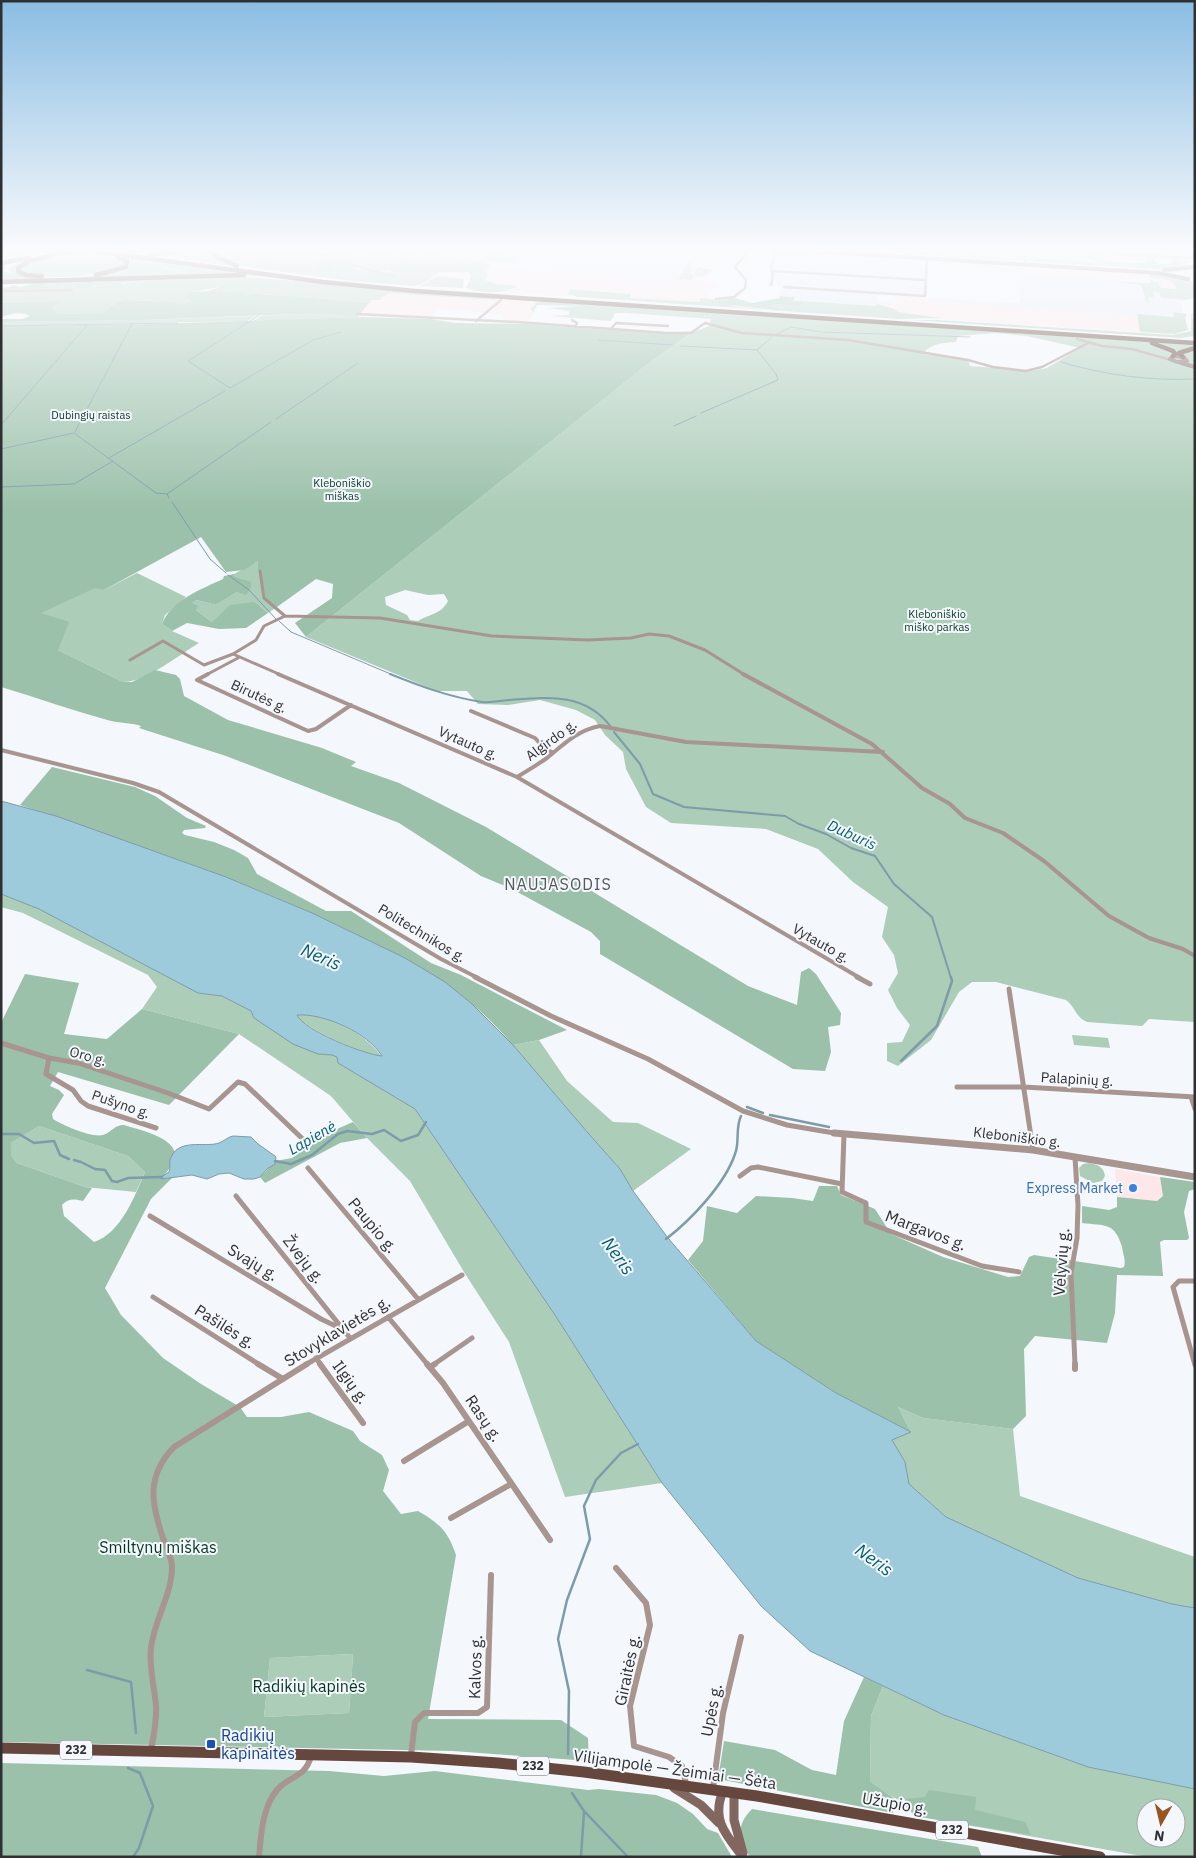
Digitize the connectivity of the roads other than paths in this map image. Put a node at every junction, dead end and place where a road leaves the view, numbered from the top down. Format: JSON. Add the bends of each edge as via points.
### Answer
{"nodes":[{"id":1,"x":813,"y":338,"type":"edge"},
{"id":2,"x":1109,"y":338,"type":"edge"},
{"id":3,"x":1150,"y":338,"type":"edge"},
{"id":4,"x":1077,"y":339,"type":"dead end"},
{"id":5,"x":1128,"y":339,"type":"junction"},
{"id":6,"x":1195,"y":340,"type":"edge"},
{"id":7,"x":1090,"y":342,"type":"junction"},
{"id":8,"x":1195,"y":348,"type":"edge"},
{"id":9,"x":1172,"y":358,"type":"junction"},
{"id":10,"x":1185,"y":359,"type":"junction"},
{"id":11,"x":1180,"y":363,"type":"junction"},
{"id":12,"x":1195,"y":366,"type":"edge"},
{"id":13,"x":260,"y":571,"type":"dead end"},
{"id":14,"x":286,"y":616,"type":"junction"},
{"id":15,"x":233,"y":654,"type":"junction"},
{"id":16,"x":238,"y":658,"type":"junction"},
{"id":17,"x":130,"y":660,"type":"dead end"},
{"id":18,"x":351,"y":705,"type":"junction"},
{"id":19,"x":471,"y":711,"type":"dead end"},
{"id":20,"x":1,"y":750,"type":"edge"},
{"id":21,"x":552,"y":752,"type":"junction"},
{"id":22,"x":883,"y":752,"type":"junction"},
{"id":23,"x":517,"y":777,"type":"junction"},
{"id":24,"x":1195,"y":956,"type":"edge"},
{"id":25,"x":870,"y":984,"type":"dead end"},
{"id":26,"x":1009,"y":989,"type":"dead end"},
{"id":27,"x":1,"y":1043,"type":"edge"},
{"id":28,"x":50,"y":1058,"type":"junction"},
{"id":29,"x":957,"y":1087,"type":"dead end"},
{"id":30,"x":1024,"y":1087,"type":"junction"},
{"id":31,"x":1193,"y":1097,"type":"edge"},
{"id":32,"x":1195,"y":1108,"type":"edge"},
{"id":33,"x":156,"y":1128,"type":"dead end"},
{"id":34,"x":834,"y":1133,"type":"joint"},
{"id":35,"x":844,"y":1134,"type":"junction"},
{"id":36,"x":308,"y":1144,"type":"dead end"},
{"id":37,"x":1032,"y":1150,"type":"junction"},
{"id":38,"x":1075,"y":1157,"type":"junction"},
{"id":39,"x":308,"y":1168,"type":"dead end"},
{"id":40,"x":740,"y":1176,"type":"dead end"},
{"id":41,"x":1195,"y":1177,"type":"edge"},
{"id":42,"x":842,"y":1184,"type":"junction"},
{"id":43,"x":236,"y":1196,"type":"dead end"},
{"id":44,"x":150,"y":1216,"type":"dead end"},
{"id":45,"x":1019,"y":1272,"type":"dead end"},
{"id":46,"x":462,"y":1275,"type":"dead end"},
{"id":47,"x":1195,"y":1281,"type":"edge"},
{"id":48,"x":153,"y":1297,"type":"dead end"},
{"id":49,"x":418,"y":1299,"type":"junction"},
{"id":50,"x":388,"y":1317,"type":"junction"},
{"id":51,"x":342,"y":1330,"type":"junction"},
{"id":52,"x":350,"y":1338,"type":"junction"},
{"id":53,"x":472,"y":1338,"type":"dead end"},
{"id":54,"x":316,"y":1358,"type":"junction"},
{"id":55,"x":1195,"y":1365,"type":"edge"},
{"id":56,"x":430,"y":1367,"type":"junction"},
{"id":57,"x":1075,"y":1369,"type":"dead end"},
{"id":58,"x":283,"y":1379,"type":"junction"},
{"id":59,"x":469,"y":1421,"type":"junction"},
{"id":60,"x":363,"y":1422,"type":"dead end"},
{"id":61,"x":404,"y":1461,"type":"dead end"},
{"id":62,"x":511,"y":1484,"type":"junction"},
{"id":63,"x":451,"y":1518,"type":"dead end"},
{"id":64,"x":550,"y":1540,"type":"dead end"},
{"id":65,"x":616,"y":1568,"type":"dead end"},
{"id":66,"x":492,"y":1575,"type":"dead end"},
{"id":67,"x":741,"y":1637,"type":"dead end"},
{"id":68,"x":1,"y":1748,"type":"edge"},
{"id":69,"x":151,"y":1752,"type":"junction"},
{"id":70,"x":311,"y":1754,"type":"junction"},
{"id":71,"x":411,"y":1757,"type":"junction"},
{"id":72,"x":654,"y":1780,"type":"junction"},
{"id":73,"x":686,"y":1785,"type":"junction"},
{"id":74,"x":723,"y":1791,"type":"junction"},
{"id":75,"x":804,"y":1804,"type":"joint"},
{"id":76,"x":719,"y":1823,"type":"junction"},
{"id":77,"x":259,"y":1857,"type":"edge"},
{"id":78,"x":744,"y":1857,"type":"edge"},
{"id":79,"x":1100,"y":1857,"type":"edge"}],
"edges":[{"from":1,"to":7,"type":"street","via":[[848,340],[1026,371],[1042,367]]},
{"from":2,"to":5,"type":"highway"},
{"from":3,"to":6,"type":"highway"},
{"from":4,"to":7,"type":"street"},
{"from":5,"to":6,"type":"highway"},
{"from":5,"to":9,"type":"highway","via":[[1163,347],[1174,353]]},
{"from":7,"to":9,"type":"street"},
{"from":8,"to":10,"type":"highway","via":[[1179,353]]},
{"from":9,"to":10,"type":"main road"},
{"from":9,"to":11,"type":"main road"},
{"from":10,"to":11,"type":"main road"},
{"from":10,"to":12,"type":"main road"},
{"from":11,"to":12,"type":"main road"},
{"from":13,"to":14,"type":"street","via":[[264,598]]},
{"from":14,"to":15,"type":"street","via":[[264,626],[256,640]]},
{"from":14,"to":22,"type":"street","via":[[380,618],[492,636],[588,640],[649,634],[669,636],[705,650]]},
{"from":15,"to":16,"type":"street","name":"Vytauto g."},
{"from":15,"to":17,"type":"street","via":[[204,665],[163,641]]},
{"from":16,"to":18,"type":"street","name":"Vytauto g."},
{"from":16,"to":18,"type":"street","name":"Birutės g.","via":[[197,680],[308,731]]},
{"from":18,"to":23,"type":"street","name":"Vytauto g."},
{"from":19,"to":21,"type":"street","via":[[535,738]]},
{"from":20,"to":34,"type":"street","name":"Politechnikos g.","via":[[159,792],[440,959],[551,1016],[648,1059],[743,1110],[788,1125]]},
{"from":21,"to":22,"type":"street","name":"Algirdo g.","via":[[586,728],[600,726],[686,742]]},
{"from":21,"to":23,"type":"street","name":"Algirdo g."},
{"from":22,"to":24,"type":"street","via":[[922,788],[950,804],[965,818],[1003,833],[1044,861],[1109,916],[1149,938]]},
{"from":23,"to":25,"type":"street","name":"Vytauto g."},
{"from":26,"to":30,"type":"street"},
{"from":27,"to":28,"type":"street","name":"Oro g."},
{"from":28,"to":33,"type":"street","name":"Pušyno g.","via":[[46,1074],[73,1090],[88,1106]]},
{"from":28,"to":36,"type":"street","name":"Oro g.","via":[[78,1063],[209,1109],[238,1082],[245,1084]]},
{"from":29,"to":30,"type":"street","name":"Palapinių g."},
{"from":30,"to":31,"type":"street","name":"Palapinių g."},
{"from":30,"to":37,"type":"street"},
{"from":31,"to":32,"type":"street"},
{"from":34,"to":35,"type":"street","name":"Kleboniškio g."},
{"from":35,"to":37,"type":"street","name":"Kleboniškio g."},
{"from":35,"to":42,"type":"street"},
{"from":37,"to":38,"type":"street","name":"Kleboniškio g."},
{"from":38,"to":41,"type":"street","name":"Kleboniškio g."},
{"from":38,"to":57,"type":"street","name":"Vėlyvių g.","via":[[1078,1214],[1071,1273]]},
{"from":39,"to":49,"type":"street","name":"Paupio g."},
{"from":40,"to":42,"type":"street","via":[[758,1167]]},
{"from":42,"to":45,"type":"street","name":"Margavos g.","via":[[842,1192],[866,1203],[866,1222],[982,1266]]},
{"from":43,"to":51,"type":"street","name":"Žvejų g."},
{"from":44,"to":51,"type":"street","name":"Svajų g."},
{"from":46,"to":49,"type":"street","name":"Stovyklavietės g."},
{"from":47,"to":55,"type":"street","via":[[1179,1281],[1173,1287]]},
{"from":48,"to":58,"type":"street","name":"Pašilės g."},
{"from":49,"to":50,"type":"street","name":"Stovyklavietės g."},
{"from":50,"to":52,"type":"street","name":"Stovyklavietės g."},
{"from":50,"to":56,"type":"street","name":"Rasų g."},
{"from":51,"to":52,"type":"street","name":"Žvejų g."},
{"from":52,"to":54,"type":"street","name":"Stovyklavietės g."},
{"from":53,"to":56,"type":"street"},
{"from":54,"to":58,"type":"street","name":"Stovyklavietės g."},
{"from":54,"to":60,"type":"street","name":"Ilgių g."},
{"from":56,"to":59,"type":"street","name":"Rasų g."},
{"from":58,"to":69,"type":"street","name":"Stovyklavietės g.","via":[[170,1450],[160,1463],[154,1481],[153,1502],[172,1574],[151,1646],[156,1706]]},
{"from":59,"to":61,"type":"street"},
{"from":59,"to":62,"type":"street","name":"Rasų g."},
{"from":62,"to":63,"type":"street"},
{"from":62,"to":64,"type":"street","name":"Rasų g."},
{"from":65,"to":73,"type":"street","name":"Giraitės g.","via":[[646,1603],[650,1625],[630,1706],[634,1746],[669,1757],[682,1766]]},
{"from":66,"to":71,"type":"street","name":"Kalvos g.","via":[[487,1707],[478,1713],[424,1713],[415,1722]]},
{"from":67,"to":74,"type":"street","name":"Upės g.","via":[[723,1713]]},
{"from":68,"to":69,"type":"main road","name":"Vilijampolė — Žeimiai — Šėta","number":"232"},
{"from":69,"to":70,"type":"main road","name":"Vilijampolė — Žeimiai — Šėta","number":"232"},
{"from":70,"to":71,"type":"main road","name":"Vilijampolė — Žeimiai — Šėta","number":"232"},
{"from":70,"to":77,"type":"street","via":[[304,1773],[276,1792],[262,1822]]},
{"from":71,"to":72,"type":"main road","name":"Vilijampolė — Žeimiai — Šėta","number":"232"},
{"from":72,"to":73,"type":"main road","name":"Vilijampolė — Žeimiai — Šėta","number":"232"},
{"from":72,"to":76,"type":"main road","via":[[688,1794]]},
{"from":73,"to":74,"type":"main road","name":"Vilijampolė — Žeimiai — Šėta","number":"232"},
{"from":74,"to":75,"type":"main road","name":"Vilijampolė — Žeimiai — Šėta","number":"232"},
{"from":74,"to":76,"type":"main road","via":[[716,1810]]},
{"from":74,"to":78,"type":"main road"},
{"from":75,"to":79,"type":"main road","name":"Užupio g.","number":"232"},
{"from":76,"to":78,"type":"main road"}]}
